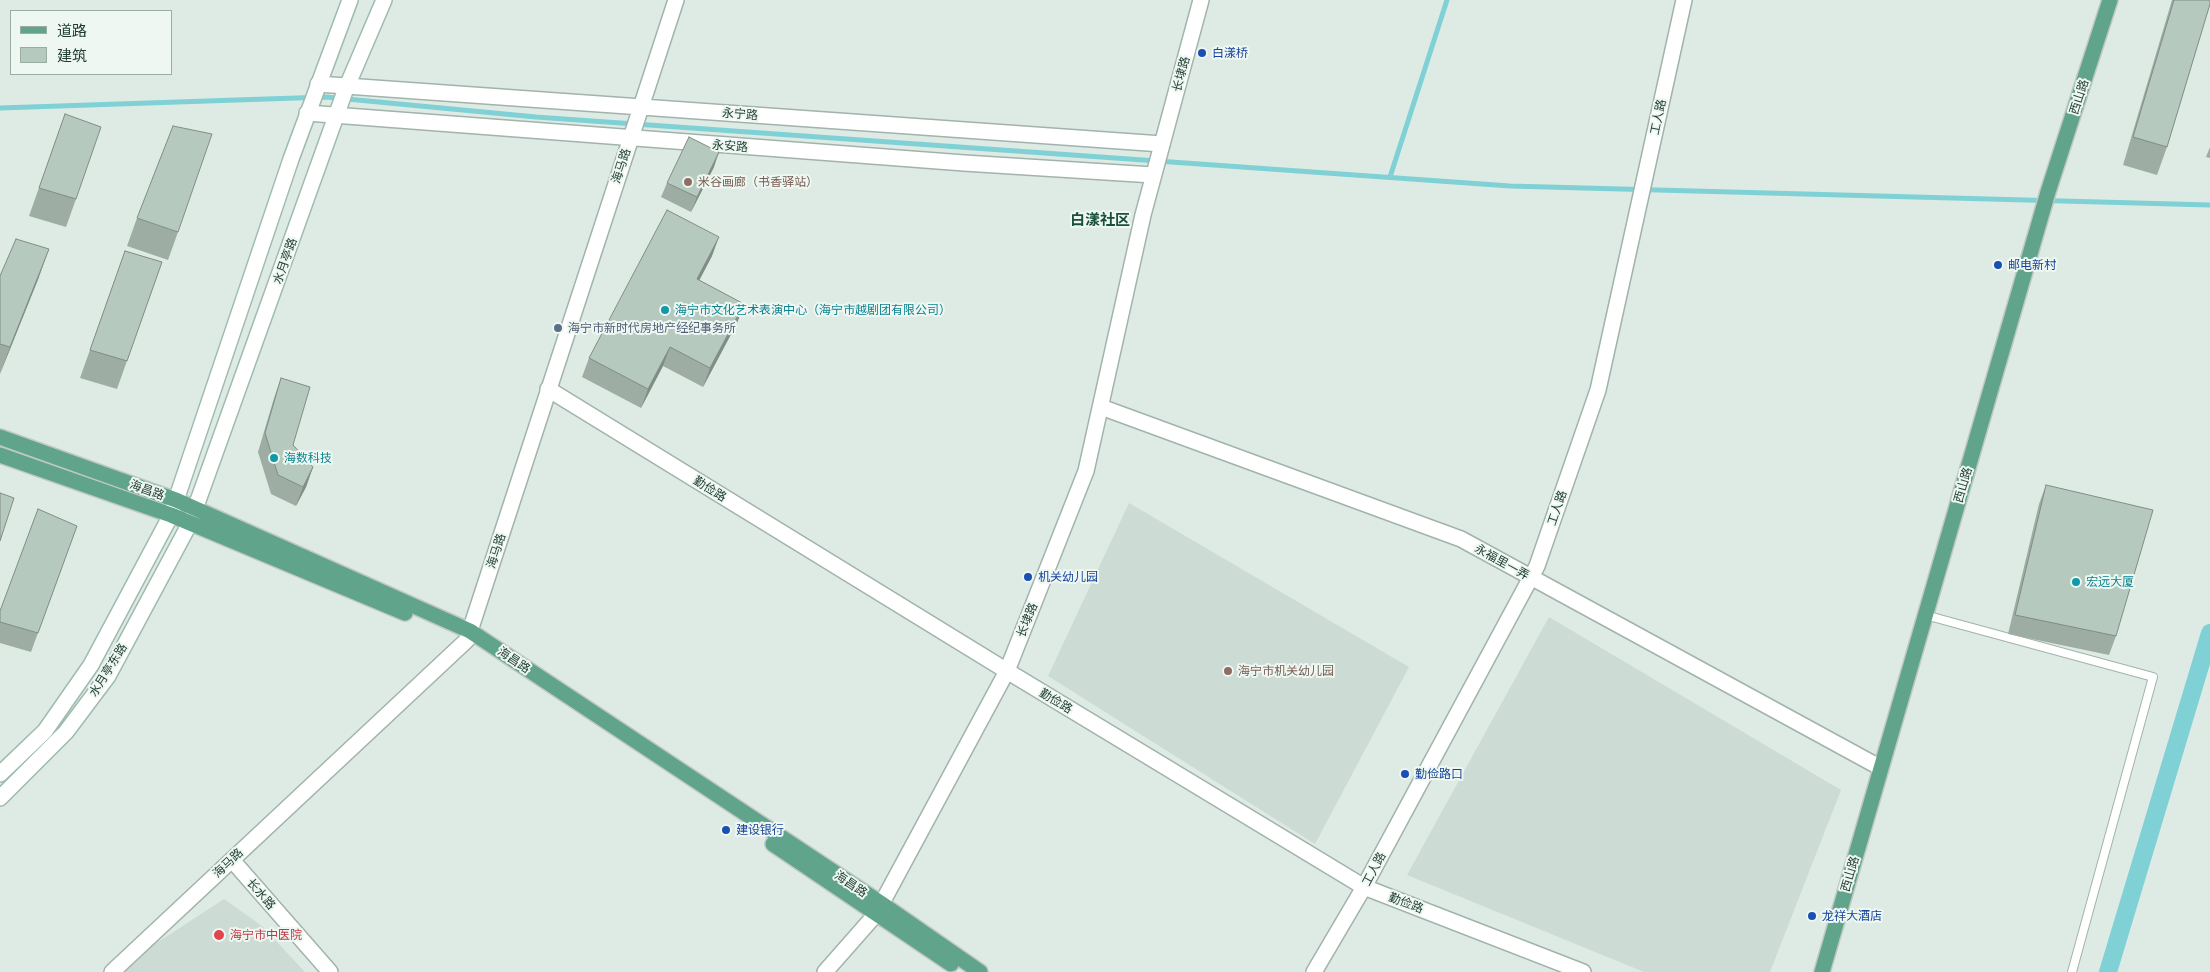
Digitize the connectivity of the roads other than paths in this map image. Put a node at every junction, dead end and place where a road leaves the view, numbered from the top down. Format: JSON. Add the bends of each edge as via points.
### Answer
{"nodes":[{"id":1,"x":350,"y":0,"type":"edge"},
{"id":2,"x":384,"y":0,"type":"edge"},
{"id":3,"x":676,"y":0,"type":"edge"},
{"id":4,"x":1201,"y":0,"type":"edge"},
{"id":5,"x":1684,"y":0,"type":"edge"},
{"id":6,"x":2110,"y":0,"type":"edge"},
{"id":7,"x":319,"y":81,"type":"junction"},
{"id":8,"x":346,"y":89,"type":"junction"},
{"id":9,"x":639,"y":112,"type":"junction"},
{"id":10,"x":337,"y":116,"type":"junction"},
{"id":11,"x":306,"y":117,"type":"junction"},
{"id":12,"x":632,"y":135,"type":"junction"},
{"id":13,"x":1161,"y":146,"type":"junction"},
{"id":14,"x":1154,"y":173,"type":"junction"},
{"id":15,"x":548,"y":389,"type":"junction"},
{"id":16,"x":1100,"y":408,"type":"junction"},
{"id":17,"x":0,"y":437,"type":"edge"},
{"id":18,"x":0,"y":455,"type":"edge"},
{"id":19,"x":173,"y":508,"type":"junction"},
{"id":20,"x":193,"y":516,"type":"junction"},
{"id":21,"x":1531,"y":577,"type":"junction"},
{"id":22,"x":1925,"y":616,"type":"junction"},
{"id":23,"x":469,"y":635,"type":"junction"},
{"id":24,"x":1007,"y":671,"type":"junction"},
{"id":25,"x":1881,"y":768,"type":"junction"},
{"id":26,"x":0,"y":774,"type":"edge"},
{"id":27,"x":0,"y":798,"type":"edge"},
{"id":28,"x":232,"y":860,"type":"junction"},
{"id":29,"x":1364,"y":887,"type":"junction"},
{"id":30,"x":879,"y":909,"type":"junction"},
{"id":31,"x":112,"y":972,"type":"edge"},
{"id":32,"x":330,"y":972,"type":"edge"},
{"id":33,"x":825,"y":972,"type":"edge"},
{"id":34,"x":962,"y":972,"type":"edge"},
{"id":35,"x":980,"y":972,"type":"edge"},
{"id":36,"x":1314,"y":972,"type":"edge"},
{"id":37,"x":1583,"y":972,"type":"edge"},
{"id":38,"x":1822,"y":972,"type":"edge"},
{"id":39,"x":2072,"y":972,"type":"edge"}],
"edges":[{"from":1,"to":7,"type":"street"},
{"from":2,"to":8,"type":"street","name":"水月亭路"},
{"from":3,"to":9,"type":"street","name":"海马路"},
{"from":4,"to":13,"type":"street","name":"长埭路"},
{"from":5,"to":21,"type":"street","name":"工人路","via":[[1598,390]]},
{"from":6,"to":22,"type":"main road","name":"西山路","via":[[2048,192]]},
{"from":7,"to":8,"type":"street","name":"永宁路"},
{"from":7,"to":11,"type":"street","name":"水月亭东路"},
{"from":8,"to":9,"type":"street","name":"永宁路"},
{"from":8,"to":10,"type":"street","name":"水月亭路"},
{"from":9,"to":12,"type":"street","name":"海马路"},
{"from":9,"to":13,"type":"street","name":"永宁路"},
{"from":10,"to":11,"type":"street","name":"永安路"},
{"from":10,"to":12,"type":"street","name":"永安路"},
{"from":10,"to":20,"type":"street","name":"水月亭路"},
{"from":11,"to":19,"type":"street","name":"水月亭东路"},
{"from":12,"to":14,"type":"street","name":"永安路","via":[[964,164]]},
{"from":12,"to":15,"type":"street","name":"海马路"},
{"from":13,"to":14,"type":"street"},
{"from":14,"to":16,"type":"street","name":"长埭路"},
{"from":15,"to":23,"type":"street","name":"海马路"},
{"from":15,"to":24,"type":"street","name":"勤俭路"},
{"from":16,"to":21,"type":"street","name":"永福里一弄","via":[[1461,539]]},
{"from":16,"to":24,"type":"street","name":"长埭路","via":[[1086,472]]},
{"from":17,"to":19,"type":"main road","name":"海昌路"},
{"from":18,"to":19,"type":"main road","name":"海昌路"},
{"from":19,"to":20,"type":"main road","name":"海昌路"},
{"from":19,"to":26,"type":"street","name":"水月亭东路","via":[[90,665],[45,731]]},
{"from":20,"to":23,"type":"main road","name":"海昌路"},
{"from":20,"to":27,"type":"street","name":"水月亭东路","via":[[108,676],[66,732]]},
{"from":21,"to":25,"type":"street","name":"永福里一弄"},
{"from":21,"to":29,"type":"street","name":"工人路"},
{"from":22,"to":25,"type":"main road","name":"西山路"},
{"from":22,"to":39,"type":"lane","via":[[2153,677]]},
{"from":23,"to":28,"type":"street","name":"海马路"},
{"from":23,"to":30,"type":"main road","name":"海昌路"},
{"from":24,"to":29,"type":"street","name":"勤俭路"},
{"from":24,"to":30,"type":"street","name":"长埭路"},
{"from":25,"to":38,"type":"main road","name":"西山路"},
{"from":28,"to":31,"type":"street","name":"海马路"},
{"from":28,"to":32,"type":"street","name":"长水路"},
{"from":29,"to":36,"type":"street","name":"工人路"},
{"from":29,"to":37,"type":"street","name":"勤俭路"},
{"from":30,"to":33,"type":"street","name":"长埭路"},
{"from":30,"to":34,"type":"main road","name":"海昌路"},
{"from":30,"to":35,"type":"main road","name":"海昌路"}]}
